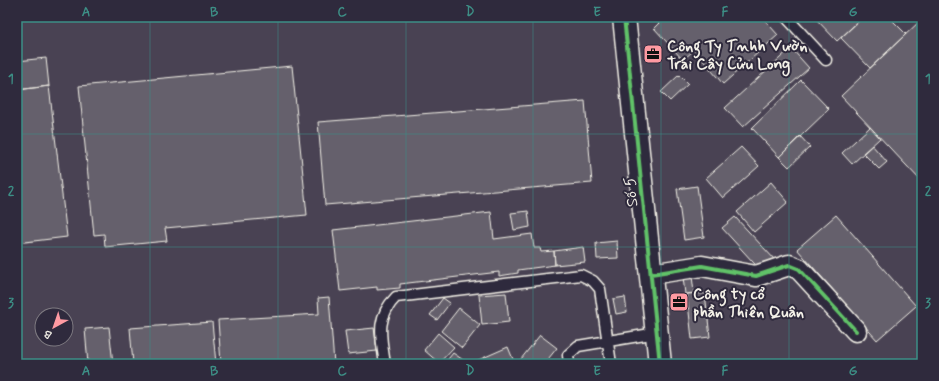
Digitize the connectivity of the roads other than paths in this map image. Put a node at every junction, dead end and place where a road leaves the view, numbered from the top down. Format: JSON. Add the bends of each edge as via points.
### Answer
{"nodes":[{"id":1,"x":624,"y":17,"type":"edge"},
{"id":2,"x":786,"y":17,"type":"edge"},
{"id":3,"x":826,"y":60,"type":"dead end"},
{"id":4,"x":651,"y":274,"type":"junction"},
{"id":5,"x":856,"y":331,"type":"dead end"},
{"id":6,"x":657,"y":333,"type":"junction"},
{"id":7,"x":607,"y":340,"type":"junction"},
{"id":8,"x":385,"y":364,"type":"edge"},
{"id":9,"x":569,"y":364,"type":"edge"},
{"id":10,"x":611,"y":364,"type":"edge"},
{"id":11,"x":660,"y":364,"type":"edge"}],
"edges":[{"from":1,"to":4,"type":"street","name":"Số 5"},
{"from":2,"to":3,"type":"lane"},
{"from":4,"to":5,"type":"street","via":[[702,266],[756,276],[788,265],[799,269]]},
{"from":4,"to":6,"type":"street","name":"Số 5"},
{"from":6,"to":7,"type":"lane"},
{"from":6,"to":11,"type":"street","name":"Số 5"},
{"from":7,"to":8,"type":"lane","via":[[600,289],[593,281],[581,275],[396,297],[387,306],[381,320]]},
{"from":7,"to":9,"type":"lane","via":[[578,346],[568,355]]},
{"from":7,"to":10,"type":"lane"}]}
